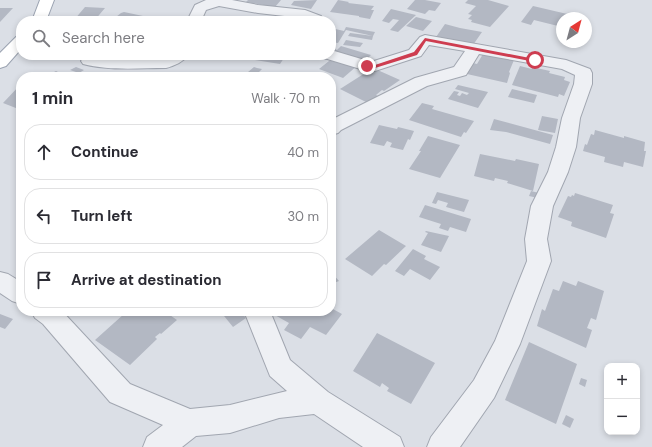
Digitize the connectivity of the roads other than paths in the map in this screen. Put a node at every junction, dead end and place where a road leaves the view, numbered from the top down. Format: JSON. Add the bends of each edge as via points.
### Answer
{"nodes":[{"id":1,"x":47,"y":0,"type":"edge"},
{"id":2,"x":208,"y":2,"type":"edge"},
{"id":3,"x":42,"y":16,"type":"edge"},
{"id":4,"x":196,"y":16,"type":"edge"},
{"id":5,"x":309,"y":16,"type":"edge"},
{"id":6,"x":16,"y":45,"type":"edge"},
{"id":7,"x":475,"y":48,"type":"junction"},
{"id":8,"x":336,"y":57,"type":"edge"},
{"id":9,"x":88,"y":60,"type":"edge"},
{"id":10,"x":97,"y":60,"type":"edge"},
{"id":11,"x":171,"y":60,"type":"edge"},
{"id":12,"x":0,"y":63,"type":"edge"},
{"id":13,"x":101,"y":72,"type":"edge"},
{"id":14,"x":336,"y":125,"type":"edge"},
{"id":15,"x":0,"y":281,"type":"edge"},
{"id":16,"x":16,"y":291,"type":"edge"},
{"id":17,"x":51,"y":316,"type":"edge"},
{"id":18,"x":259,"y":316,"type":"edge"},
{"id":19,"x":318,"y":401,"type":"junction"},
{"id":20,"x":190,"y":422,"type":"junction"},
{"id":21,"x":158,"y":447,"type":"edge"},
{"id":22,"x":389,"y":447,"type":"edge"},
{"id":23,"x":442,"y":447,"type":"edge"}],
"edges":[{"from":1,"to":3,"type":"main road"},
{"from":2,"to":4,"type":"street","via":[[200,8]]},
{"from":2,"to":5,"type":"street"},
{"from":6,"to":12,"type":"main road"},
{"from":7,"to":8,"type":"street","via":[[425,40],[415,54],[375,66]]},
{"from":7,"to":14,"type":"street","via":[[460,71],[421,82]]},
{"from":7,"to":23,"type":"street","via":[[566,65],[584,73],[566,147],[558,172],[542,206],[536,239],[539,261],[507,344],[484,389]]},
{"from":9,"to":13,"type":"street"},
{"from":10,"to":11,"type":"street","via":[[119,64],[166,63]]},
{"from":15,"to":16,"type":"street"},
{"from":17,"to":20,"type":"street","via":[[120,393]]},
{"from":18,"to":19,"type":"street","via":[[280,368]]},
{"from":19,"to":20,"type":"street","via":[[279,405],[230,419]]},
{"from":19,"to":22,"type":"street"},
{"from":20,"to":21,"type":"street"}]}
